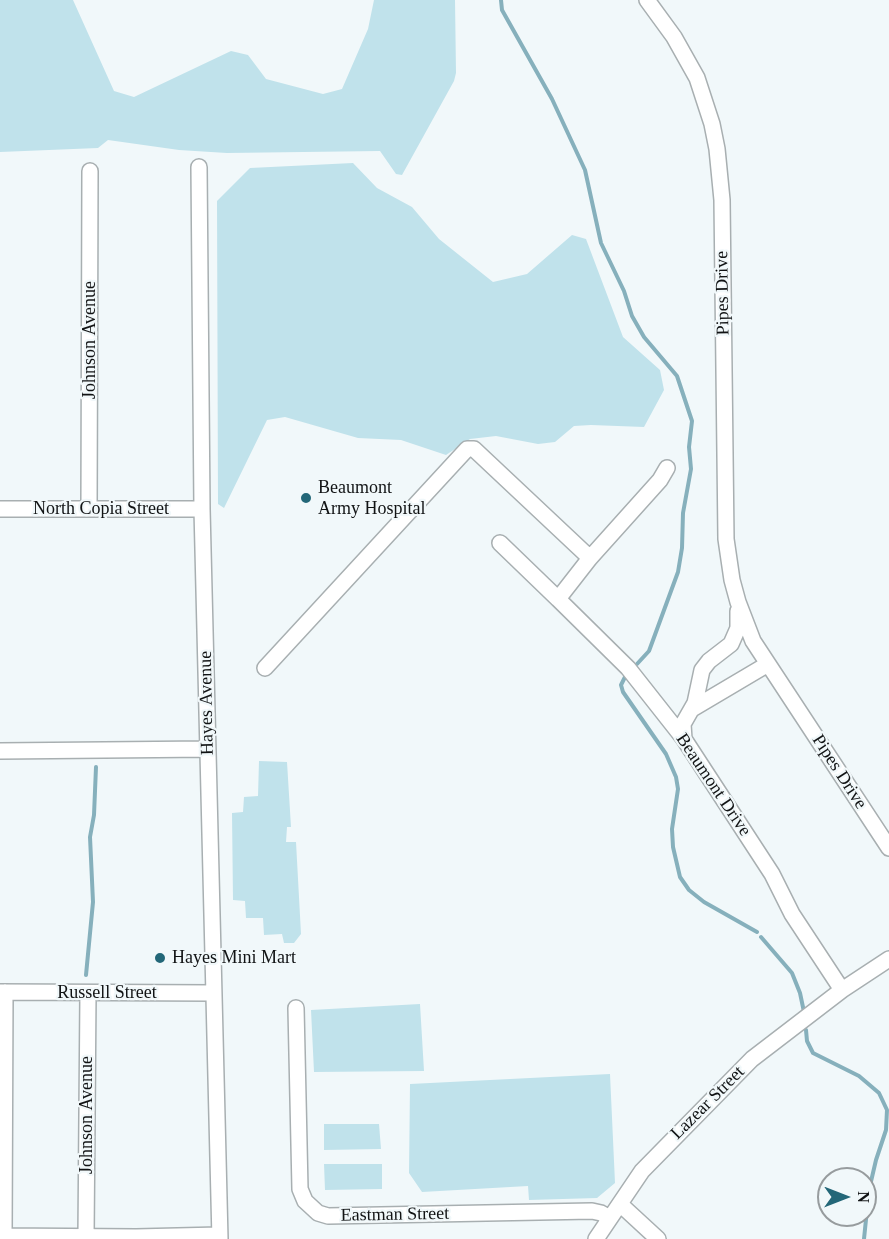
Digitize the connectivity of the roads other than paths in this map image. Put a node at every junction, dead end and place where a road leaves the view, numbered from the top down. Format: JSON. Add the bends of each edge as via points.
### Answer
{"nodes":[{"id":1,"x":647,"y":0,"type":"edge"},
{"id":2,"x":199,"y":167,"type":"dead end"},
{"id":3,"x":90,"y":171,"type":"dead end"},
{"id":4,"x":667,"y":468,"type":"dead end"},
{"id":5,"x":0,"y":509,"type":"edge"},
{"id":6,"x":89,"y":509,"type":"junction"},
{"id":7,"x":202,"y":509,"type":"junction"},
{"id":8,"x":500,"y":543,"type":"dead end"},
{"id":9,"x":590,"y":558,"type":"junction"},
{"id":10,"x":558,"y":599,"type":"junction"},
{"id":11,"x":738,"y":602,"type":"junction"},
{"id":12,"x":768,"y":664,"type":"junction"},
{"id":13,"x":265,"y":668,"type":"dead end"},
{"id":14,"x":692,"y":709,"type":"junction"},
{"id":15,"x":684,"y":739,"type":"junction"},
{"id":16,"x":208,"y":749,"type":"junction"},
{"id":17,"x":0,"y":751,"type":"edge"},
{"id":18,"x":889,"y":848,"type":"edge"},
{"id":19,"x":889,"y":959,"type":"edge"},
{"id":20,"x":842,"y":990,"type":"junction"},
{"id":21,"x":3,"y":992,"type":"edge"},
{"id":22,"x":88,"y":993,"type":"junction"},
{"id":23,"x":213,"y":993,"type":"junction"},
{"id":24,"x":296,"y":1008,"type":"dead end"},
{"id":25,"x":620,"y":1204,"type":"junction"},
{"id":26,"x":610,"y":1218,"type":"junction"},
{"id":27,"x":2,"y":1236,"type":"edge"},
{"id":28,"x":86,"y":1237,"type":"junction"},
{"id":29,"x":219,"y":1237,"type":"edge"},
{"id":30,"x":596,"y":1239,"type":"edge"},
{"id":31,"x":658,"y":1239,"type":"edge"}],
"edges":[{"from":1,"to":11,"type":"street","name":"Pipes Drive","via":[[697,78],[717,149],[722,200],[726,539]]},
{"from":2,"to":7,"type":"street","name":"Hayes Avenue"},
{"from":3,"to":6,"type":"street","name":"Johnson Avenue"},
{"from":4,"to":9,"type":"street"},
{"from":5,"to":6,"type":"street","name":"North Copia Street"},
{"from":6,"to":7,"type":"street","name":"North Copia Street"},
{"from":7,"to":16,"type":"street","name":"Hayes Avenue"},
{"from":8,"to":10,"type":"street","name":"Beaumont Drive"},
{"from":9,"to":10,"type":"street"},
{"from":9,"to":13,"type":"street","via":[[474,449],[467,449]]},
{"from":10,"to":15,"type":"street","name":"Beaumont Drive","via":[[628,668]]},
{"from":11,"to":12,"type":"street","name":"Pipes Drive","via":[[753,641]]},
{"from":11,"to":14,"type":"street","name":"Pipes Drive","via":[[738,628],[731,644],[702,670]]},
{"from":12,"to":14,"type":"street"},
{"from":12,"to":18,"type":"street","name":"Pipes Drive"},
{"from":14,"to":15,"type":"street","name":"Pipes Drive","via":[[683,724]]},
{"from":15,"to":20,"type":"street","name":"Beaumont Drive"},
{"from":16,"to":17,"type":"street"},
{"from":16,"to":23,"type":"street","name":"Hayes Avenue"},
{"from":19,"to":20,"type":"street","name":"Lazear Street"},
{"from":20,"to":25,"type":"street","name":"Lazear Street","via":[[752,1059],[642,1171]]},
{"from":21,"to":22,"type":"street","name":"Russell Street"},
{"from":21,"to":27,"type":"street"},
{"from":22,"to":23,"type":"street","name":"Russell Street"},
{"from":22,"to":28,"type":"street","name":"Johnson Avenue"},
{"from":23,"to":29,"type":"street","name":"Hayes Avenue"},
{"from":24,"to":26,"type":"street","name":"Eastman Street","via":[[300,1189],[314,1210],[328,1216],[592,1211]]},
{"from":25,"to":26,"type":"street","name":"Lazear Street"},
{"from":25,"to":31,"type":"street"},
{"from":26,"to":30,"type":"street","name":"Lazear Street"},
{"from":27,"to":28,"type":"street"},
{"from":28,"to":29,"type":"street"}]}
